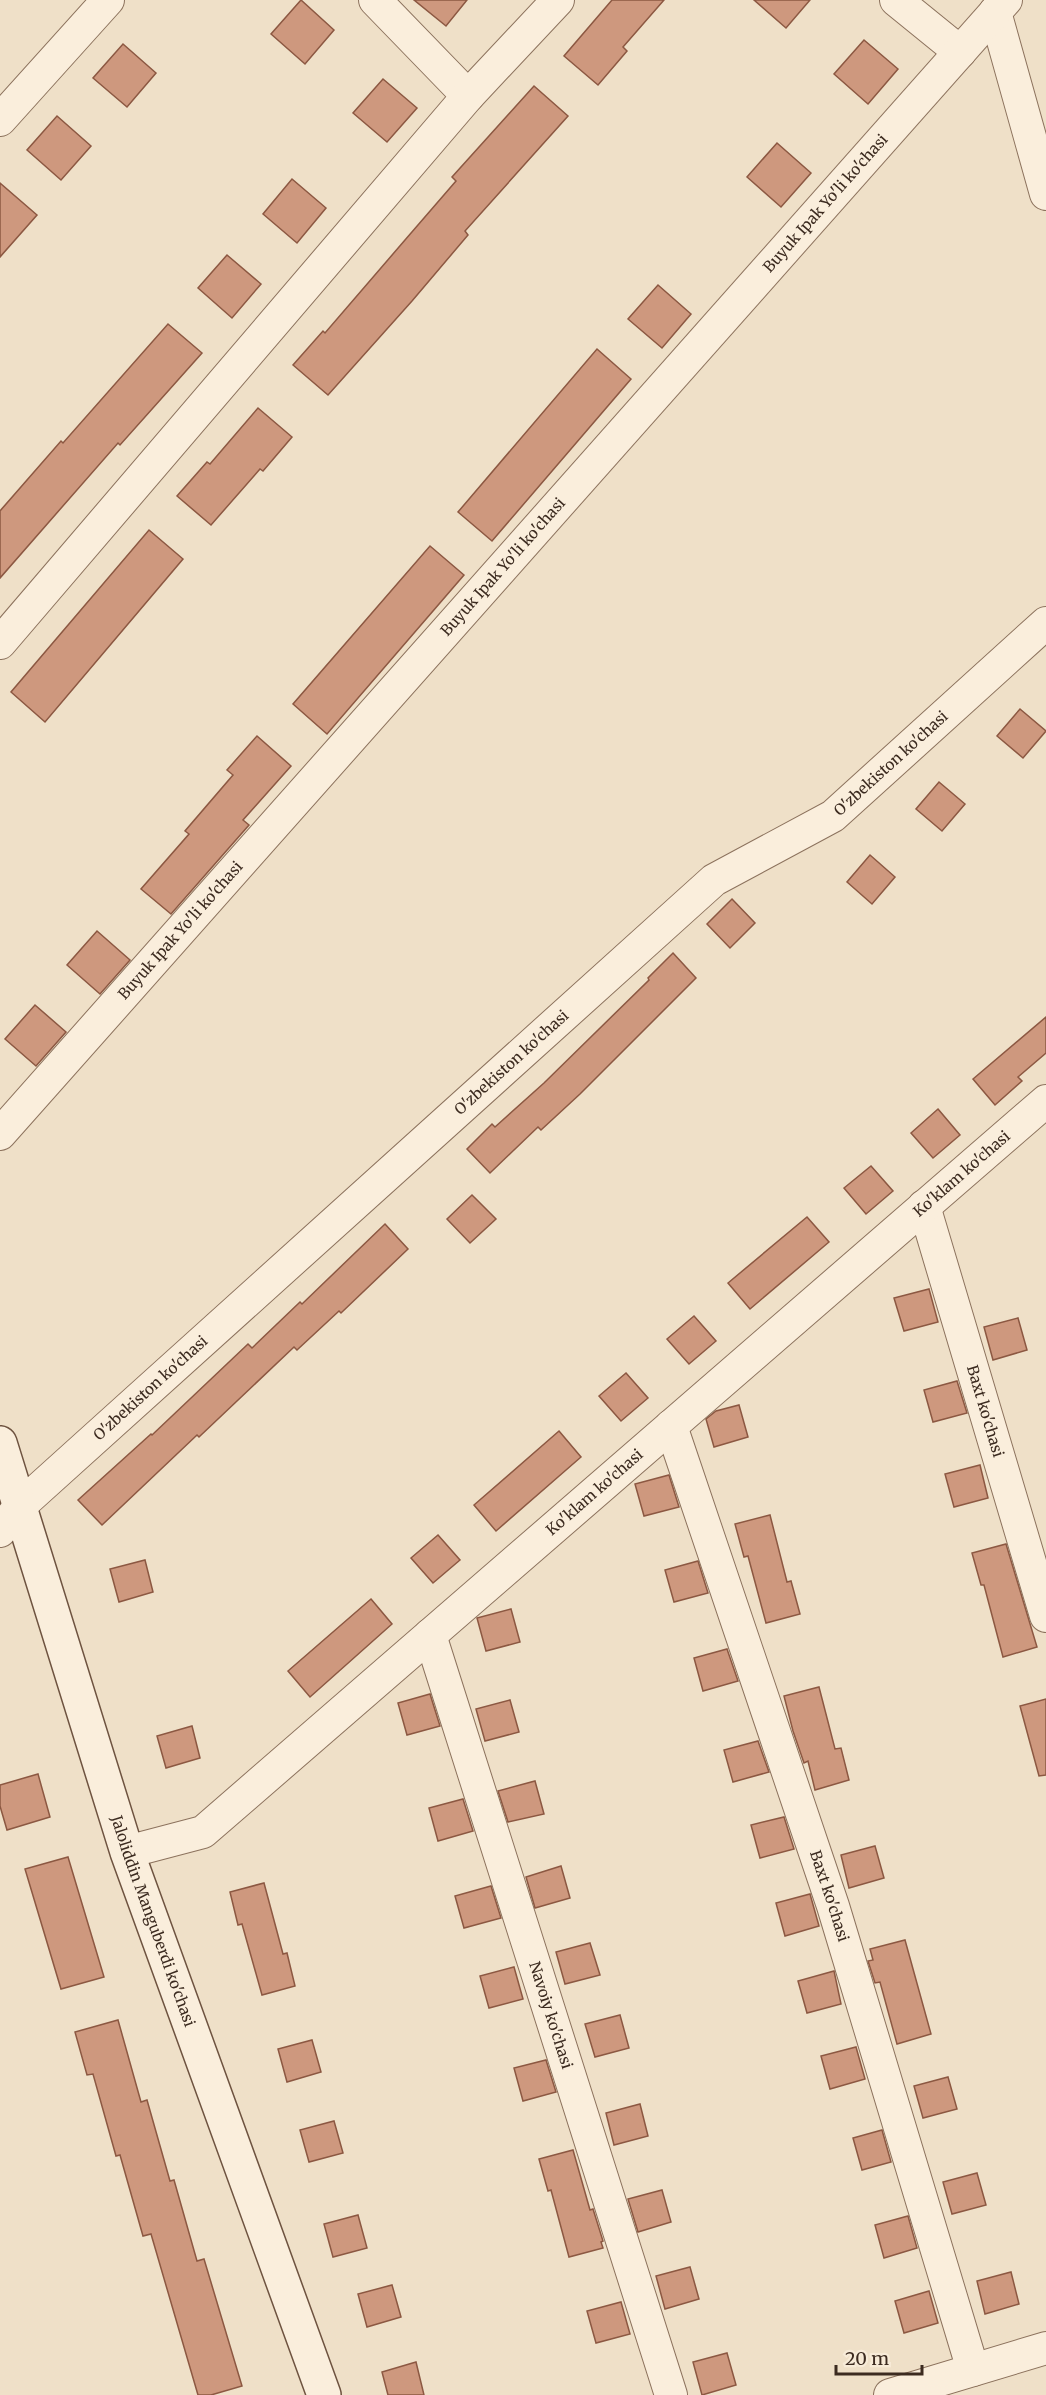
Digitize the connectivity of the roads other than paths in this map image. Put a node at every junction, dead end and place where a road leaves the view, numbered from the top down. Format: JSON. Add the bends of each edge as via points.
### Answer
{"nodes":[{"id":1,"x":108,"y":0,"type":"edge"},
{"id":2,"x":375,"y":0,"type":"edge"},
{"id":3,"x":558,"y":0,"type":"edge"},
{"id":4,"x":896,"y":0,"type":"edge"},
{"id":5,"x":1000,"y":6,"type":"edge"},
{"id":6,"x":960,"y":52,"type":"junction"},
{"id":7,"x":468,"y":96,"type":"junction"},
{"id":8,"x":0,"y":120,"type":"edge"},
{"id":9,"x":1046,"y":194,"type":"edge"},
{"id":10,"x":1046,"y":623,"type":"edge"},
{"id":11,"x":0,"y":643,"type":"edge"},
{"id":12,"x":1046,"y":1101,"type":"edge"},
{"id":13,"x":0,"y":1134,"type":"edge"},
{"id":14,"x":924,"y":1206,"type":"junction"},
{"id":15,"x":670,"y":1426,"type":"junction"},
{"id":16,"x":0,"y":1443,"type":"edge"},
{"id":17,"x":21,"y":1505,"type":"junction"},
{"id":18,"x":0,"y":1531,"type":"edge"},
{"id":19,"x":1046,"y":1616,"type":"edge"},
{"id":20,"x":430,"y":1635,"type":"junction"},
{"id":21,"x":127,"y":1852,"type":"junction"},
{"id":22,"x":1046,"y":2348,"type":"edge"},
{"id":23,"x":973,"y":2370,"type":"junction"},
{"id":24,"x":324,"y":2395,"type":"edge"},
{"id":25,"x":670,"y":2395,"type":"edge"},
{"id":26,"x":890,"y":2395,"type":"edge"}],
"edges":[{"from":1,"to":8,"type":"street"},
{"from":2,"to":7,"type":"street"},
{"from":3,"to":7,"type":"street"},
{"from":4,"to":6,"type":"street"},
{"from":5,"to":6,"type":"street","name":"Buyuk Ipak Yo'li ko'chasi"},
{"from":5,"to":9,"type":"street"},
{"from":6,"to":13,"type":"street","name":"Buyuk Ipak Yo'li ko'chasi"},
{"from":7,"to":11,"type":"street"},
{"from":10,"to":17,"type":"street","name":"O'zbekiston ko'chasi","via":[[833,816],[714,880]]},
{"from":12,"to":14,"type":"street","name":"Ko'klam ko'chasi"},
{"from":14,"to":15,"type":"street","name":"Ko'klam ko'chasi"},
{"from":14,"to":19,"type":"street","name":"Baxt ko'chasi"},
{"from":15,"to":20,"type":"street","name":"Ko'klam ko'chasi"},
{"from":15,"to":23,"type":"street","name":"Baxt ko'chasi","via":[[833,1906]]},
{"from":16,"to":17,"type":"street","name":"Jaloliddin Manguberdi ko'chasi"},
{"from":17,"to":18,"type":"street","name":"O'zbekiston ko'chasi"},
{"from":17,"to":21,"type":"street","name":"Jaloliddin Manguberdi ko'chasi"},
{"from":20,"to":21,"type":"street","name":"Ko'klam ko'chasi","via":[[203,1832]]},
{"from":20,"to":25,"type":"street","name":"Navoiy ko'chasi"},
{"from":21,"to":24,"type":"street","name":"Jaloliddin Manguberdi ko'chasi"},
{"from":22,"to":23,"type":"street"},
{"from":23,"to":26,"type":"street"}]}
